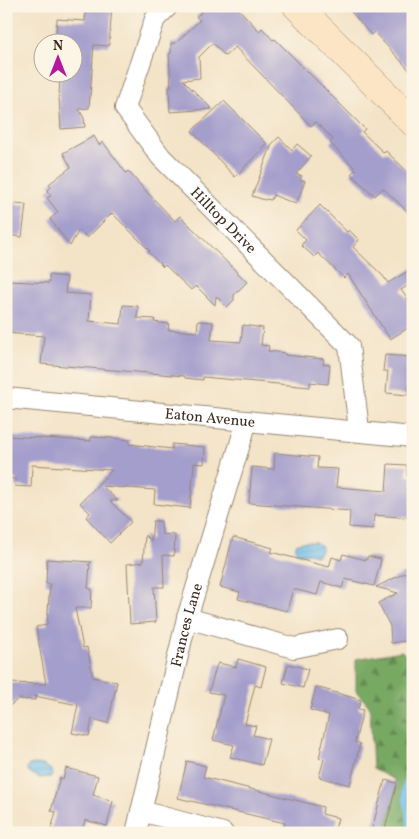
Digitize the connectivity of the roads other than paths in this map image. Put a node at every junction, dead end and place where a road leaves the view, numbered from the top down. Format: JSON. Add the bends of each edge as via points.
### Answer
{"nodes":[{"id":1,"x":168,"y":6,"type":"edge"},
{"id":2,"x":297,"y":6,"type":"edge"},
{"id":3,"x":413,"y":122,"type":"edge"},
{"id":4,"x":6,"y":398,"type":"edge"},
{"id":5,"x":248,"y":421,"type":"junction"},
{"id":6,"x":359,"y":430,"type":"junction"},
{"id":7,"x":413,"y":437,"type":"edge"},
{"id":8,"x":187,"y":618,"type":"junction"},
{"id":9,"x":338,"y":639,"type":"dead end"},
{"id":10,"x":141,"y":811,"type":"junction"},
{"id":11,"x":136,"y":833,"type":"edge"},
{"id":12,"x":223,"y":833,"type":"edge"}],
"edges":[{"from":1,"to":6,"type":"street","name":"Hilltop Drive","via":[[155,19],[125,108],[161,157],[350,346]]},
{"from":2,"to":3,"type":"main road"},
{"from":4,"to":5,"type":"street","name":"Eaton Avenue"},
{"from":5,"to":6,"type":"street","name":"Eaton Avenue"},
{"from":5,"to":8,"type":"street","name":"Frances Lane"},
{"from":6,"to":7,"type":"street","name":"Eaton Avenue"},
{"from":8,"to":9,"type":"street","via":[[294,648]]},
{"from":8,"to":10,"type":"street","name":"Frances Lane"},
{"from":10,"to":11,"type":"street","name":"Frances Lane"},
{"from":10,"to":12,"type":"street"}]}
